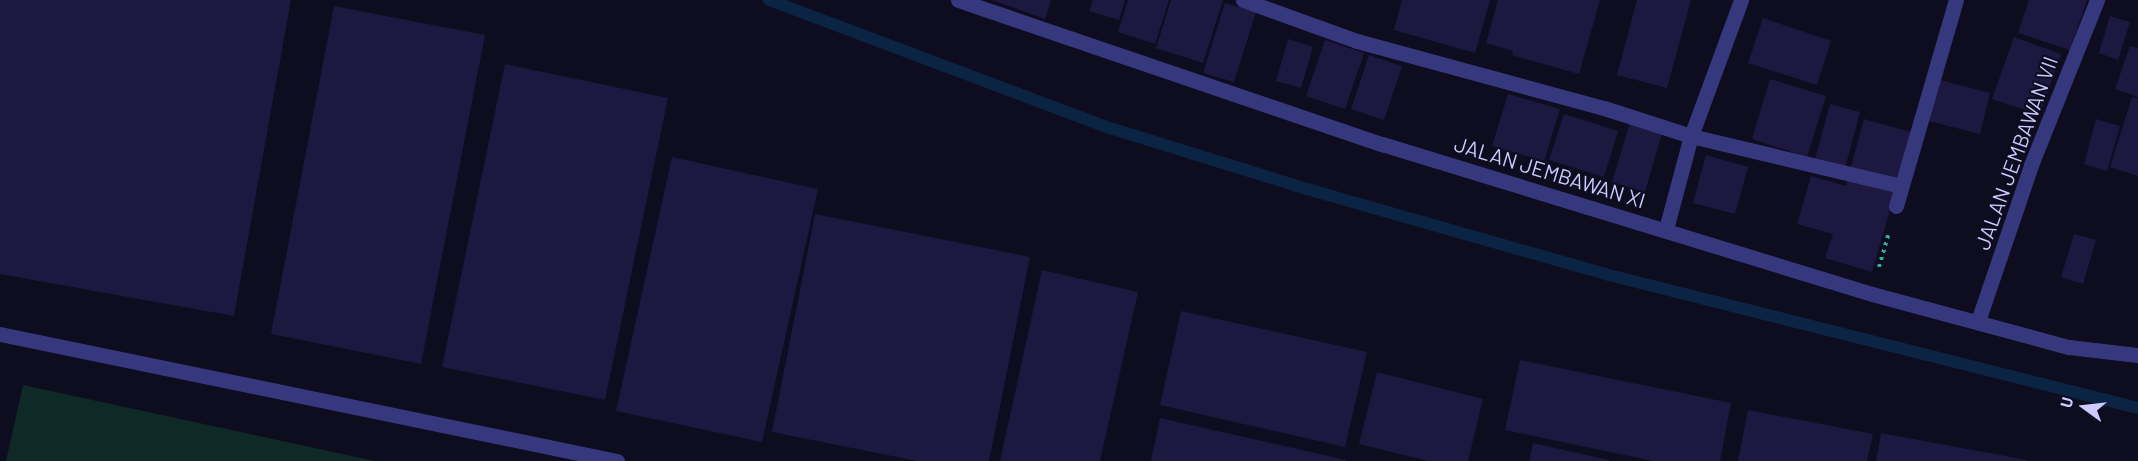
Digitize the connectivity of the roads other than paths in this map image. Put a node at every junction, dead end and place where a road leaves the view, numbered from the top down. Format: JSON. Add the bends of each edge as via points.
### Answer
{"nodes":[{"id":1,"x":958,"y":0,"type":"edge"},
{"id":2,"x":1243,"y":0,"type":"edge"},
{"id":3,"x":1740,"y":0,"type":"edge"},
{"id":4,"x":1956,"y":0,"type":"edge"},
{"id":5,"x":2097,"y":0,"type":"edge"},
{"id":6,"x":1691,"y":136,"type":"junction"},
{"id":7,"x":1901,"y":186,"type":"junction"},
{"id":8,"x":1896,"y":206,"type":"road end"},
{"id":9,"x":1666,"y":229,"type":"junction"},
{"id":10,"x":1978,"y":321,"type":"junction"},
{"id":11,"x":0,"y":334,"type":"edge"},
{"id":12,"x":2138,"y":355,"type":"edge"},
{"id":13,"x":617,"y":461,"type":"edge"}],
"edges":[{"from":1,"to":9,"type":"street","name":"JALAN JEMBAWAN XI","via":[[1382,144]]},
{"from":2,"to":6,"type":"street","via":[[1358,41],[1604,108]]},
{"from":3,"to":6,"type":"street"},
{"from":4,"to":7,"type":"street"},
{"from":5,"to":10,"type":"street","name":"JALAN JEMBAWAN VII","via":[[2031,165]]},
{"from":6,"to":7,"type":"street"},
{"from":6,"to":9,"type":"street"},
{"from":7,"to":8,"type":"street"},
{"from":9,"to":10,"type":"street","name":"JALAN JEMBAWAN XI","via":[[1872,294]]},
{"from":10,"to":12,"type":"street","name":"JALAN JEMBAWAN XI","via":[[2069,347]]},
{"from":11,"to":13,"type":"street"}]}
